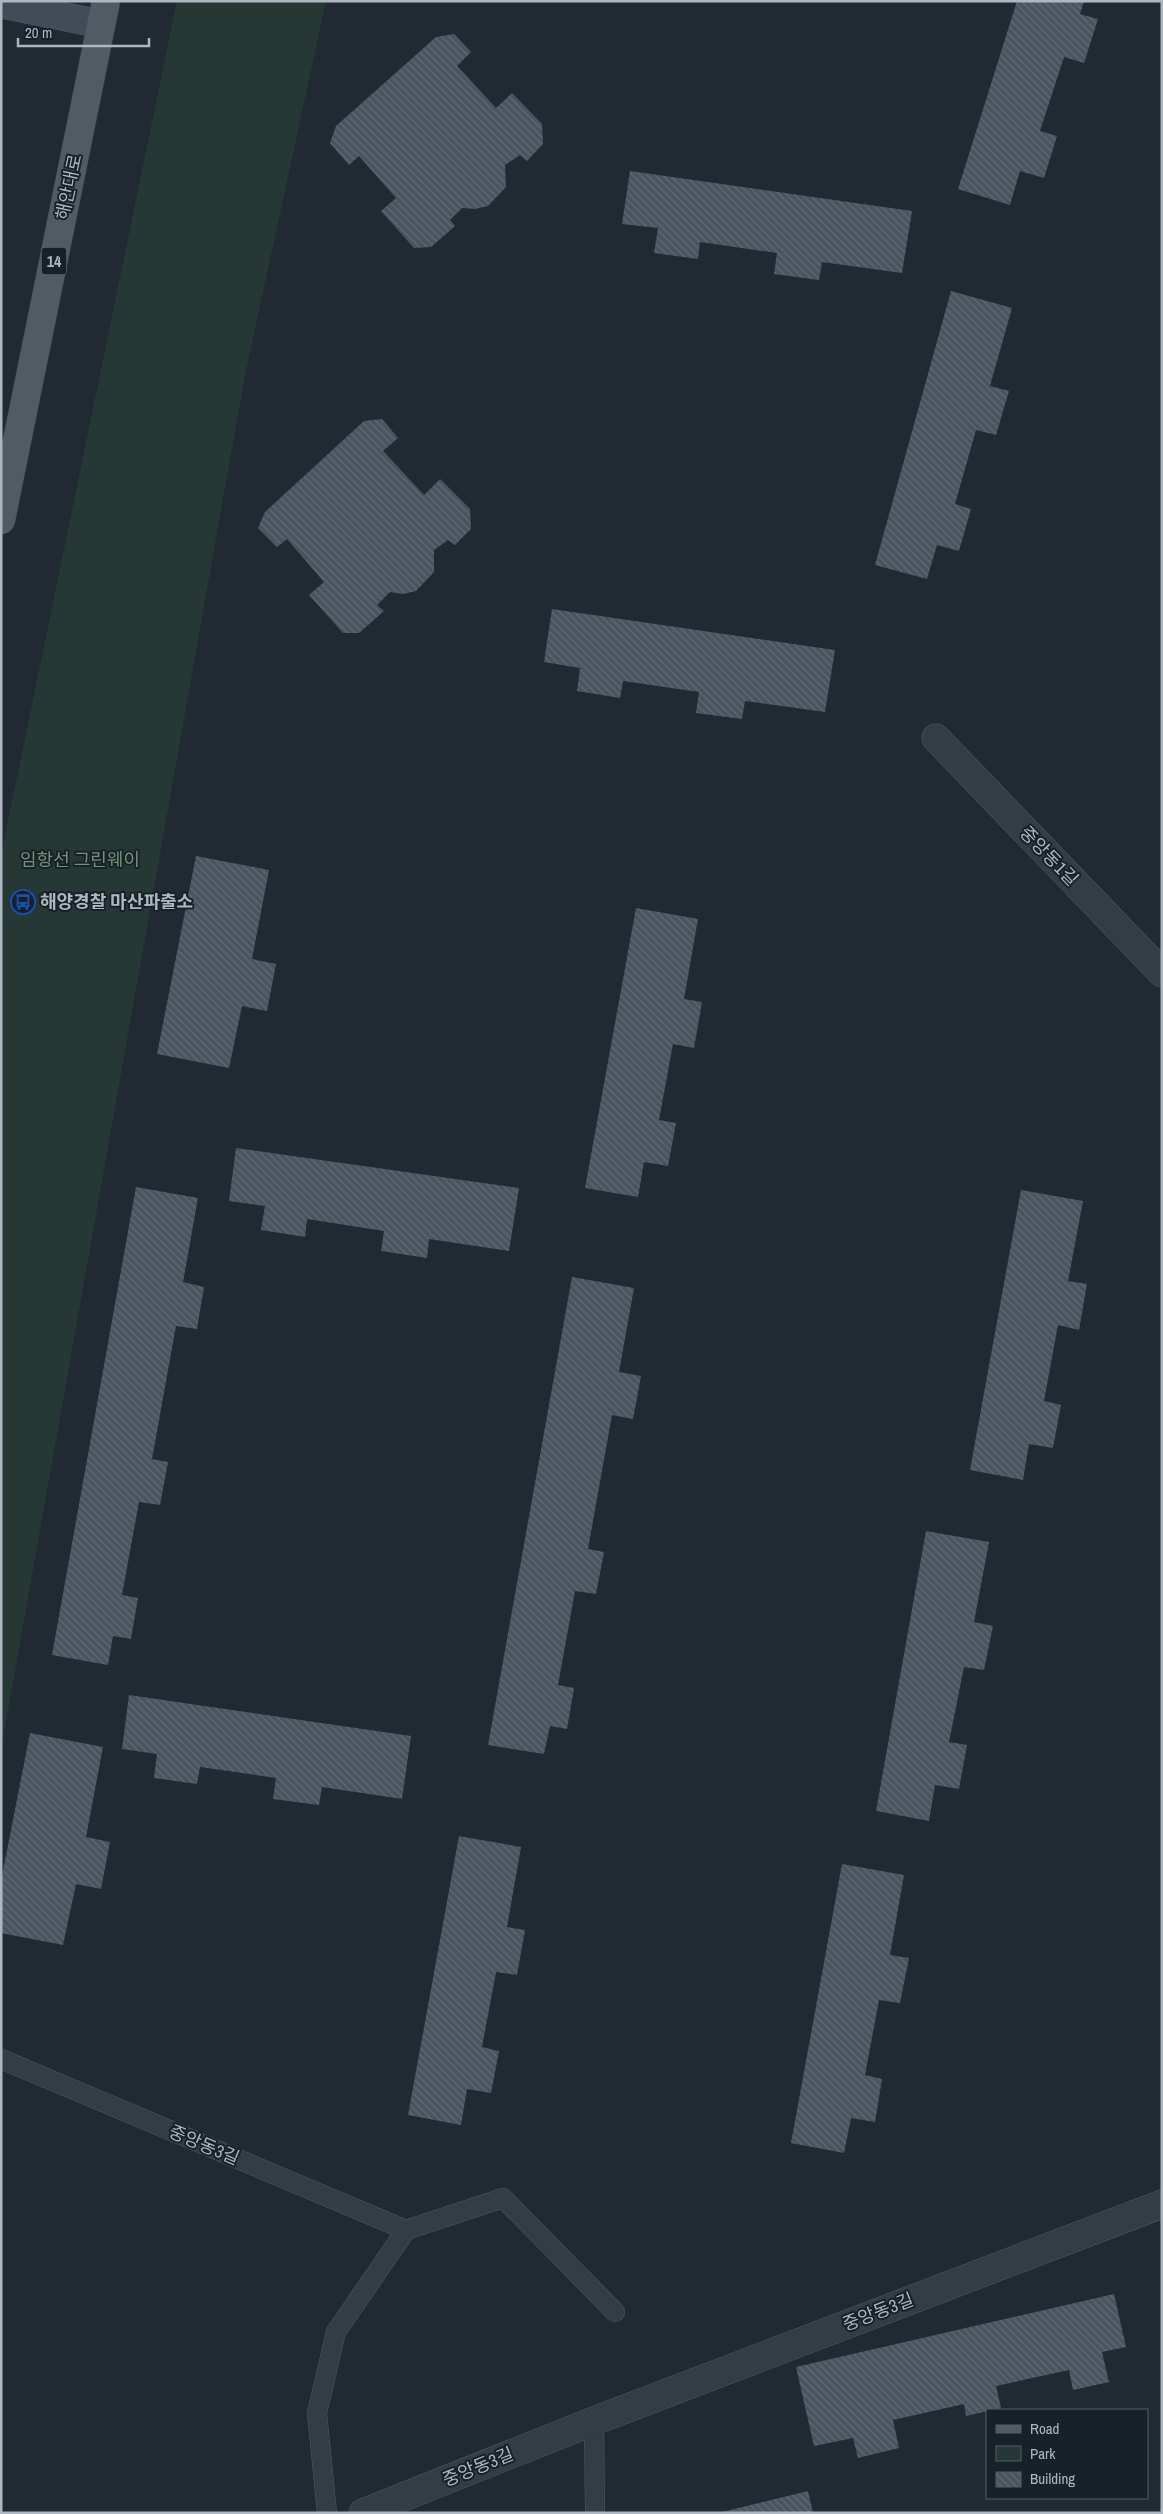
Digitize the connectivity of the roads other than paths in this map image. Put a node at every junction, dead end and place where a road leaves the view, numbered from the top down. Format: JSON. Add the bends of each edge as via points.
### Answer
{"nodes":[{"id":1,"x":1,"y":4,"type":"edge"},
{"id":2,"x":103,"y":12,"type":"edge"},
{"id":3,"x":1,"y":520,"type":"edge"},
{"id":4,"x":936,"y":738,"type":"dead end"},
{"id":5,"x":1162,"y":973,"type":"edge"},
{"id":6,"x":1,"y":2060,"type":"edge"},
{"id":7,"x":1162,"y":2204,"type":"edge"},
{"id":8,"x":406,"y":2230,"type":"junction"},
{"id":9,"x":615,"y":2312,"type":"dead end"},
{"id":10,"x":594,"y":2420,"type":"junction"},
{"id":11,"x":327,"y":2513,"type":"edge"},
{"id":12,"x":362,"y":2513,"type":"edge"},
{"id":13,"x":594,"y":2513,"type":"edge"}],
"edges":[{"from":1,"to":2,"type":"main road"},
{"from":2,"to":3,"type":"main road","name":"해안대로","number":"14"},
{"from":4,"to":5,"type":"street","name":"중앙동1길"},
{"from":6,"to":8,"type":"lane","name":"중앙동3길"},
{"from":7,"to":10,"type":"street","name":"중앙동3길"},
{"from":8,"to":9,"type":"lane","via":[[503,2198]]},
{"from":8,"to":11,"type":"lane","via":[[336,2332],[317,2413]]},
{"from":10,"to":12,"type":"street","name":"중앙동3길"},
{"from":10,"to":13,"type":"lane"}]}
